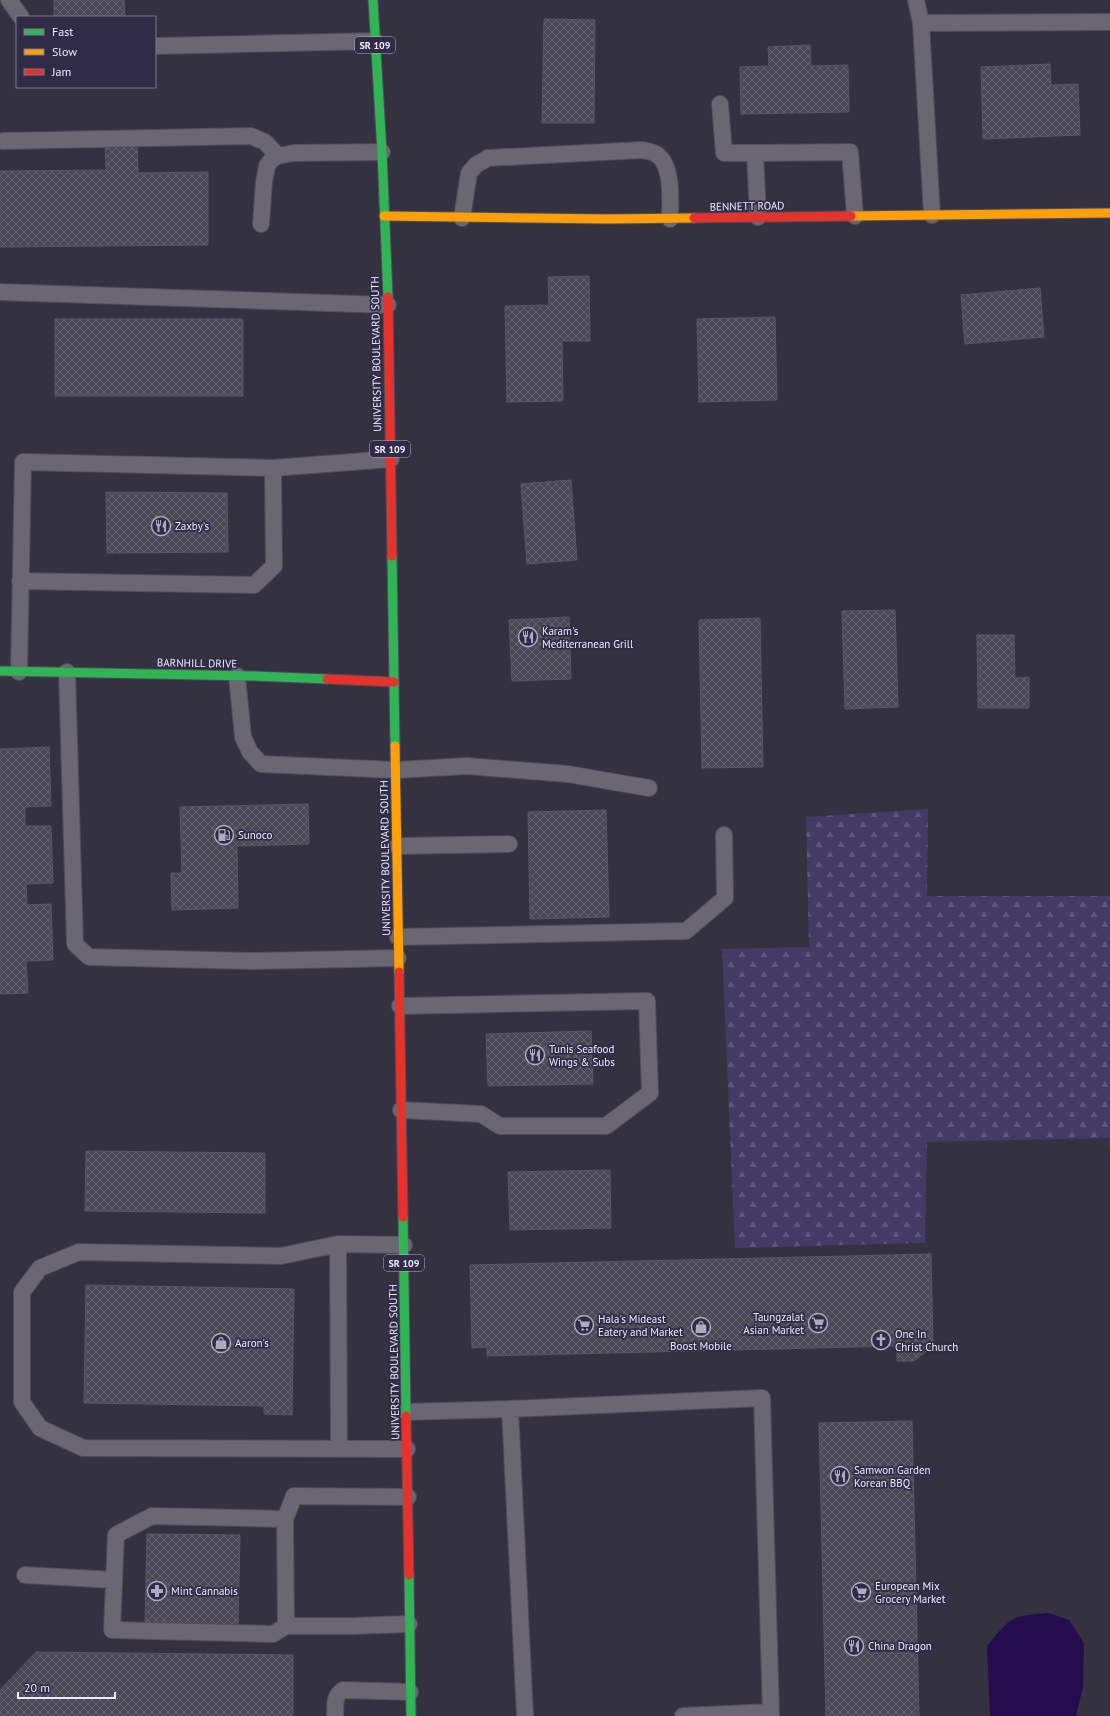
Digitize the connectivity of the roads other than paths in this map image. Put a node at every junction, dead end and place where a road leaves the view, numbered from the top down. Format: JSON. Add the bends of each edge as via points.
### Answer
{"nodes":[{"id":1,"x":9,"y":0,"type":"edge"},
{"id":2,"x":373,"y":0,"type":"edge"},
{"id":3,"x":916,"y":0,"type":"edge"},
{"id":4,"x":20,"y":16,"type":"edge"},
{"id":5,"x":1110,"y":22,"type":"edge"},
{"id":6,"x":921,"y":24,"type":"junction"},
{"id":7,"x":375,"y":41,"type":"junction"},
{"id":8,"x":156,"y":46,"type":"edge"},
{"id":9,"x":720,"y":104,"type":"dead end"},
{"id":10,"x":2,"y":141,"type":"dead end"},
{"id":11,"x":382,"y":152,"type":"junction"},
{"id":12,"x":755,"y":153,"type":"junction"},
{"id":13,"x":278,"y":156,"type":"junction"},
{"id":14,"x":1110,"y":213,"type":"edge"},
{"id":15,"x":932,"y":215,"type":"junction"},
{"id":16,"x":384,"y":216,"type":"junction"},
{"id":17,"x":855,"y":216,"type":"junction"},
{"id":18,"x":758,"y":217,"type":"junction"},
{"id":19,"x":462,"y":218,"type":"junction"},
{"id":20,"x":670,"y":219,"type":"junction"},
{"id":21,"x":261,"y":224,"type":"dead end"},
{"id":22,"x":0,"y":292,"type":"edge"},
{"id":23,"x":388,"y":305,"type":"junction"},
{"id":24,"x":391,"y":459,"type":"junction"},
{"id":25,"x":273,"y":468,"type":"junction"},
{"id":26,"x":20,"y":581,"type":"junction"},
{"id":27,"x":0,"y":671,"type":"edge"},
{"id":28,"x":19,"y":672,"type":"junction"},
{"id":29,"x":67,"y":672,"type":"junction"},
{"id":30,"x":237,"y":676,"type":"junction"},
{"id":31,"x":394,"y":682,"type":"junction"},
{"id":32,"x":396,"y":770,"type":"junction"},
{"id":33,"x":649,"y":788,"type":"dead end"},
{"id":34,"x":724,"y":835,"type":"dead end"},
{"id":35,"x":510,"y":844,"type":"dead end"},
{"id":36,"x":397,"y":846,"type":"junction"},
{"id":37,"x":398,"y":937,"type":"junction"},
{"id":38,"x":398,"y":958,"type":"junction"},
{"id":39,"x":400,"y":1006,"type":"junction"},
{"id":40,"x":401,"y":1110,"type":"junction"},
{"id":41,"x":338,"y":1244,"type":"junction"},
{"id":42,"x":404,"y":1245,"type":"junction"},
{"id":43,"x":510,"y":1409,"type":"junction"},
{"id":44,"x":406,"y":1412,"type":"junction"},
{"id":45,"x":339,"y":1449,"type":"junction"},
{"id":46,"x":407,"y":1449,"type":"junction"},
{"id":47,"x":408,"y":1497,"type":"junction"},
{"id":48,"x":285,"y":1519,"type":"junction"},
{"id":49,"x":25,"y":1575,"type":"dead end"},
{"id":50,"x":113,"y":1580,"type":"junction"},
{"id":51,"x":409,"y":1624,"type":"junction"},
{"id":52,"x":286,"y":1626,"type":"junction"},
{"id":53,"x":410,"y":1692,"type":"junction"},
{"id":54,"x":771,"y":1714,"type":"edge"},
{"id":55,"x":335,"y":1716,"type":"edge"},
{"id":56,"x":411,"y":1716,"type":"edge"},
{"id":57,"x":525,"y":1716,"type":"edge"},
{"id":58,"x":683,"y":1716,"type":"edge"}],
"edges":[{"from":1,"to":4,"type":"lane"},
{"from":2,"to":7,"type":"main road","name":"UNIVERSITY BOULEVARD SOUTH","number":"SR 109"},
{"from":3,"to":6,"type":"lane"},
{"from":5,"to":6,"type":"lane"},
{"from":6,"to":15,"type":"lane"},
{"from":7,"to":8,"type":"lane"},
{"from":7,"to":11,"type":"main road","name":"UNIVERSITY BOULEVARD SOUTH","number":"SR 109"},
{"from":9,"to":12,"type":"lane","via":[[724,153]]},
{"from":10,"to":13,"type":"lane","via":[[251,136],[265,142]]},
{"from":11,"to":13,"type":"lane","via":[[313,152]]},
{"from":11,"to":16,"type":"main road","name":"UNIVERSITY BOULEVARD SOUTH","number":"SR 109"},
{"from":12,"to":17,"type":"lane","via":[[850,152]]},
{"from":12,"to":18,"type":"lane"},
{"from":13,"to":21,"type":"lane","via":[[267,166]]},
{"from":14,"to":15,"type":"main road","name":"BENNETT ROAD"},
{"from":15,"to":17,"type":"main road","name":"BENNETT ROAD"},
{"from":16,"to":19,"type":"main road","name":"BENNETT ROAD"},
{"from":16,"to":23,"type":"main road","name":"UNIVERSITY BOULEVARD SOUTH","number":"SR 109"},
{"from":17,"to":18,"type":"main road","name":"BENNETT ROAD"},
{"from":18,"to":20,"type":"main road","name":"BENNETT ROAD"},
{"from":19,"to":20,"type":"main road","name":"BENNETT ROAD"},
{"from":19,"to":20,"type":"lane","via":[[469,173],[488,158],[642,150],[655,153],[663,160],[668,172]]},
{"from":22,"to":23,"type":"lane"},
{"from":23,"to":24,"type":"main road","name":"UNIVERSITY BOULEVARD SOUTH","number":"SR 109"},
{"from":24,"to":25,"type":"lane"},
{"from":24,"to":31,"type":"main road","name":"UNIVERSITY BOULEVARD SOUTH","number":"SR 109"},
{"from":25,"to":26,"type":"lane","via":[[274,566],[254,586]]},
{"from":25,"to":26,"type":"lane","via":[[23,462]]},
{"from":26,"to":28,"type":"lane"},
{"from":27,"to":28,"type":"main road","name":"BARNHILL DRIVE"},
{"from":28,"to":29,"type":"main road","name":"BARNHILL DRIVE"},
{"from":29,"to":30,"type":"main road","name":"BARNHILL DRIVE"},
{"from":29,"to":38,"type":"lane","via":[[75,944],[89,957],[250,961]]},
{"from":30,"to":31,"type":"main road","name":"BARNHILL DRIVE"},
{"from":30,"to":32,"type":"lane","via":[[243,738],[250,752],[261,764]]},
{"from":31,"to":32,"type":"main road","name":"UNIVERSITY BOULEVARD SOUTH","number":"SR 109"},
{"from":32,"to":33,"type":"lane","via":[[467,766],[568,774]]},
{"from":32,"to":36,"type":"main road","name":"UNIVERSITY BOULEVARD SOUTH","number":"SR 109"},
{"from":34,"to":37,"type":"lane","via":[[725,898],[686,931]]},
{"from":35,"to":36,"type":"lane"},
{"from":36,"to":37,"type":"main road","name":"UNIVERSITY BOULEVARD SOUTH","number":"SR 109"},
{"from":37,"to":38,"type":"main road","name":"UNIVERSITY BOULEVARD SOUTH","number":"SR 109"},
{"from":38,"to":39,"type":"main road","name":"UNIVERSITY BOULEVARD SOUTH","number":"SR 109"},
{"from":39,"to":40,"type":"main road","name":"UNIVERSITY BOULEVARD SOUTH","number":"SR 109"},
{"from":39,"to":40,"type":"lane","via":[[647,1001],[650,1093],[606,1126],[500,1126],[482,1114]]},
{"from":40,"to":42,"type":"main road","name":"UNIVERSITY BOULEVARD SOUTH","number":"SR 109"},
{"from":41,"to":42,"type":"lane"},
{"from":41,"to":45,"type":"lane"},
{"from":41,"to":45,"type":"lane","via":[[281,1256],[79,1252],[40,1268],[22,1292],[22,1402],[40,1428],[83,1448]]},
{"from":42,"to":44,"type":"main road","name":"UNIVERSITY BOULEVARD SOUTH","number":"SR 109"},
{"from":43,"to":44,"type":"lane"},
{"from":43,"to":54,"type":"lane","via":[[762,1398]]},
{"from":43,"to":57,"type":"lane"},
{"from":44,"to":46,"type":"main road","name":"UNIVERSITY BOULEVARD SOUTH","number":"SR 109"},
{"from":45,"to":46,"type":"lane"},
{"from":46,"to":47,"type":"main road","name":"UNIVERSITY BOULEVARD SOUTH","number":"SR 109"},
{"from":47,"to":48,"type":"lane","via":[[294,1496]]},
{"from":47,"to":51,"type":"main road","name":"UNIVERSITY BOULEVARD SOUTH","number":"SR 109"},
{"from":48,"to":50,"type":"lane","via":[[152,1516],[116,1535]]},
{"from":48,"to":52,"type":"lane"},
{"from":49,"to":50,"type":"lane"},
{"from":50,"to":52,"type":"lane","via":[[112,1630],[273,1634]]},
{"from":51,"to":52,"type":"lane"},
{"from":51,"to":53,"type":"main road","name":"UNIVERSITY BOULEVARD SOUTH","number":"SR 109"},
{"from":53,"to":55,"type":"lane","via":[[343,1690],[337,1694]]},
{"from":53,"to":56,"type":"main road","name":"UNIVERSITY BOULEVARD SOUTH","number":"SR 109"},
{"from":54,"to":58,"type":"lane"}]}
